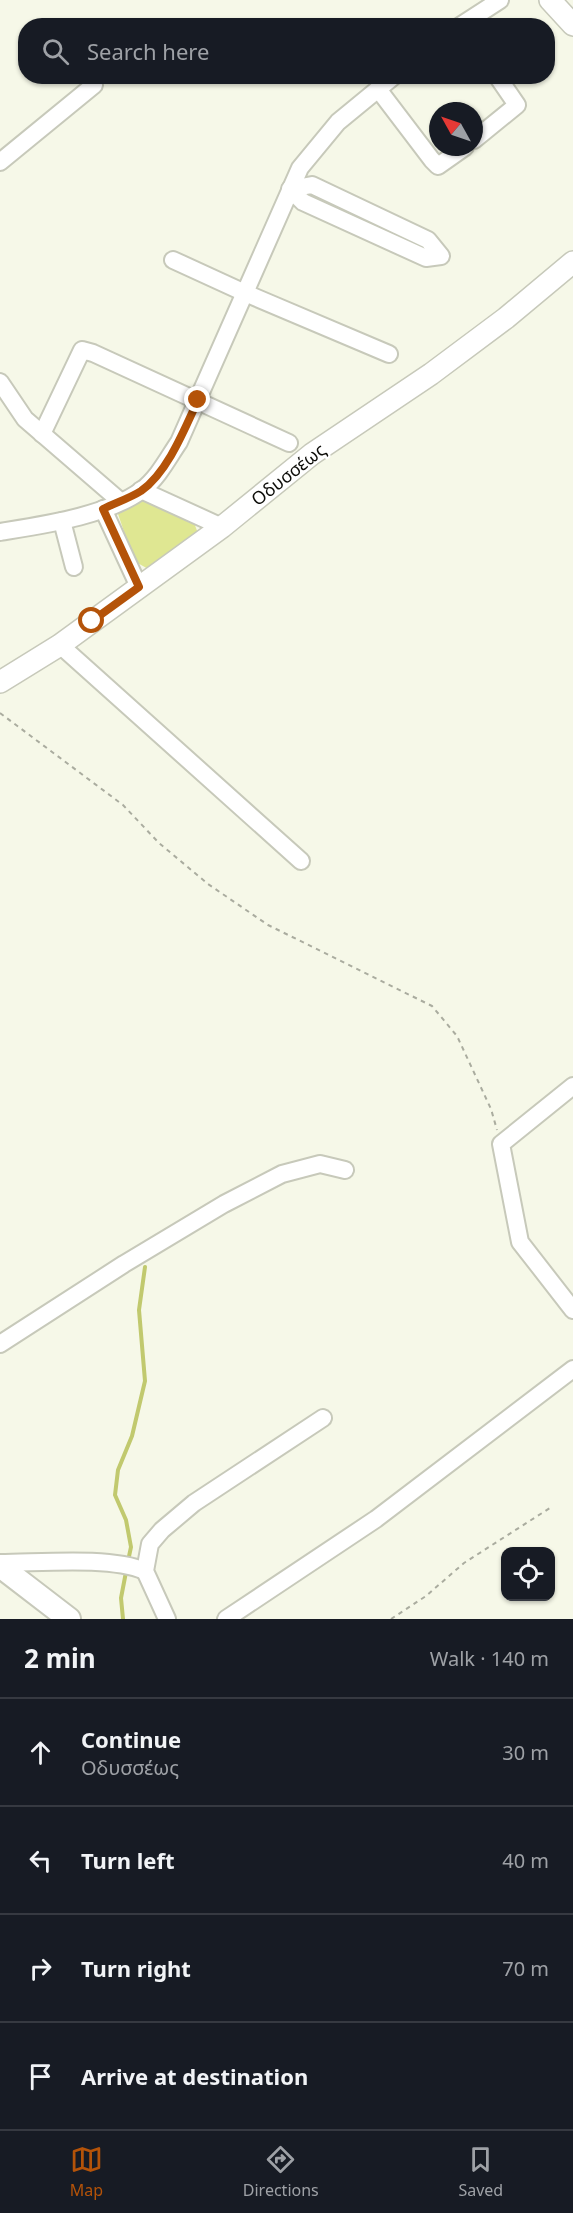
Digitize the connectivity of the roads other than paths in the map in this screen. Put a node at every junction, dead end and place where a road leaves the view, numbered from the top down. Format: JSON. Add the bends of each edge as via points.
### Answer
{"nodes":[{"id":1,"x":500,"y":0,"type":"edge"},
{"id":2,"x":550,"y":0,"type":"edge"},
{"id":3,"x":472,"y":18,"type":"edge"},
{"id":4,"x":573,"y":25,"type":"edge"},
{"id":5,"x":384,"y":84,"type":"edge"},
{"id":6,"x":503,"y":84,"type":"edge"},
{"id":7,"x":94,"y":85,"type":"dead end"},
{"id":8,"x":378,"y":89,"type":"junction"},
{"id":9,"x":483,"y":133,"type":"edge"},
{"id":10,"x":452,"y":156,"type":"edge"},
{"id":11,"x":0,"y":162,"type":"edge"},
{"id":12,"x":290,"y":189,"type":"junction"},
{"id":13,"x":173,"y":260,"type":"dead end"},
{"id":14,"x":573,"y":262,"type":"edge"},
{"id":15,"x":245,"y":293,"type":"junction"},
{"id":16,"x":389,"y":354,"type":"dead end"},
{"id":17,"x":0,"y":382,"type":"edge"},
{"id":18,"x":198,"y":400,"type":"junction"},
{"id":19,"x":42,"y":434,"type":"junction"},
{"id":20,"x":289,"y":443,"type":"dead end"},
{"id":21,"x":141,"y":490,"type":"junction"},
{"id":22,"x":120,"y":501,"type":"junction"},
{"id":23,"x":103,"y":509,"type":"junction"},
{"id":24,"x":62,"y":521,"type":"junction"},
{"id":25,"x":222,"y":527,"type":"junction"},
{"id":26,"x":0,"y":532,"type":"edge"},
{"id":27,"x":74,"y":567,"type":"dead end"},
{"id":28,"x":139,"y":587,"type":"junction"},
{"id":29,"x":60,"y":645,"type":"junction"},
{"id":30,"x":2,"y":674,"type":"edge"},
{"id":31,"x":301,"y":861,"type":"dead end"},
{"id":32,"x":573,"y":1086,"type":"edge"},
{"id":33,"x":345,"y":1170,"type":"dead end"},
{"id":34,"x":573,"y":1310,"type":"edge"},
{"id":35,"x":0,"y":1344,"type":"edge"},
{"id":36,"x":573,"y":1369,"type":"edge"},
{"id":37,"x":323,"y":1418,"type":"dead end"},
{"id":38,"x":0,"y":1564,"type":"edge"},
{"id":39,"x":140,"y":1569,"type":"junction"},
{"id":40,"x":69,"y":1619,"type":"edge"},
{"id":41,"x":167,"y":1619,"type":"edge"},
{"id":42,"x":226,"y":1619,"type":"edge"}],
"edges":[{"from":1,"to":3,"type":"street"},
{"from":2,"to":4,"type":"street"},
{"from":5,"to":8,"type":"street"},
{"from":6,"to":9,"type":"street","via":[[517,105]]},
{"from":7,"to":11,"type":"street"},
{"from":8,"to":10,"type":"street","via":[[438,166]]},
{"from":8,"to":12,"type":"street","via":[[338,122],[300,168]]},
{"from":12,"to":12,"type":"street","via":[[312,185],[428,240],[441,256],[426,258],[303,202]]},
{"from":12,"to":15,"type":"street"},
{"from":13,"to":15,"type":"street"},
{"from":14,"to":25,"type":"street","name":"Οδυσσέως","via":[[506,318],[312,454]]},
{"from":15,"to":16,"type":"street"},
{"from":15,"to":18,"type":"street"},
{"from":17,"to":19,"type":"street","via":[[25,419]]},
{"from":18,"to":19,"type":"street","via":[[82,350]]},
{"from":18,"to":20,"type":"street"},
{"from":18,"to":21,"type":"street","via":[[179,442]]},
{"from":19,"to":22,"type":"street"},
{"from":21,"to":22,"type":"street"},
{"from":21,"to":25,"type":"street"},
{"from":22,"to":23,"type":"street"},
{"from":23,"to":24,"type":"street"},
{"from":23,"to":28,"type":"street"},
{"from":24,"to":26,"type":"street"},
{"from":24,"to":27,"type":"street"},
{"from":25,"to":28,"type":"street","name":"Οδυσσέως"},
{"from":28,"to":29,"type":"street","name":"Οδυσσέως"},
{"from":29,"to":30,"type":"street","name":"Οδυσσέως"},
{"from":29,"to":31,"type":"street"},
{"from":32,"to":34,"type":"street","via":[[501,1144],[520,1242]]},
{"from":33,"to":35,"type":"street","via":[[320,1164],[282,1174],[124,1264]]},
{"from":36,"to":42,"type":"street","via":[[376,1519]]},
{"from":37,"to":39,"type":"street","via":[[194,1503],[150,1544]]},
{"from":38,"to":39,"type":"street","via":[[114,1563]]},
{"from":38,"to":40,"type":"main road"},
{"from":39,"to":41,"type":"street"}]}
